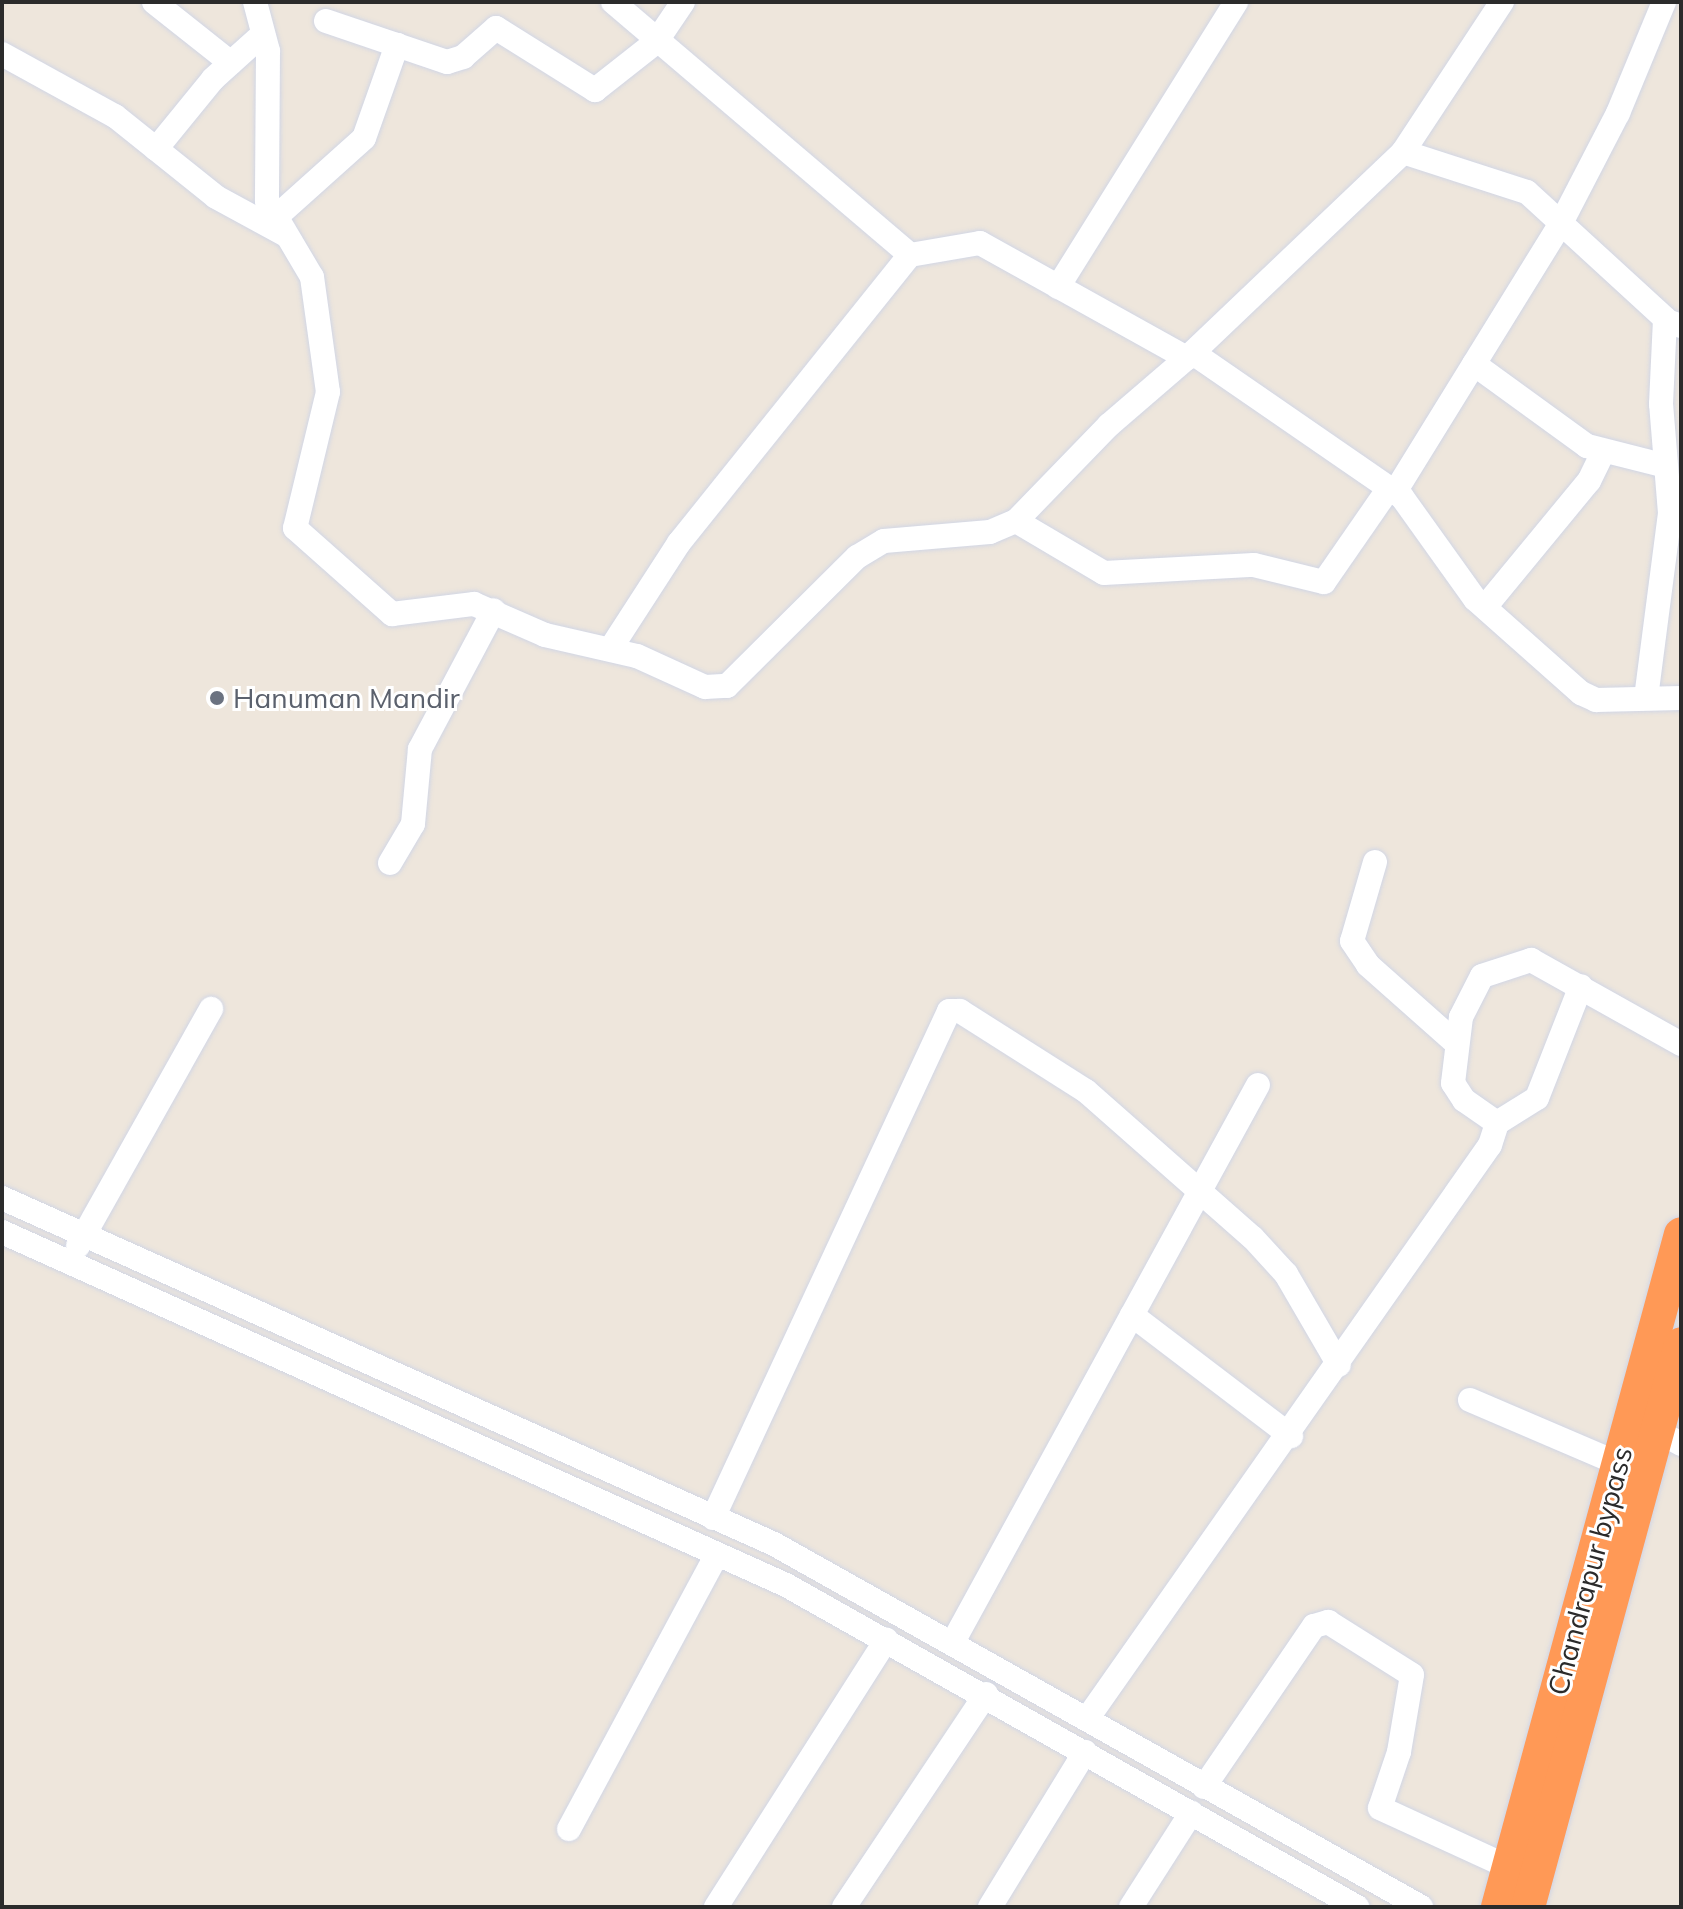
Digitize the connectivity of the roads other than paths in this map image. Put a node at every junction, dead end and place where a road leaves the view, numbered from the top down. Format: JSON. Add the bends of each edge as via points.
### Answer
{"nodes":[{"id":1,"x":154,"y":2,"type":"edge"},
{"id":2,"x":255,"y":2,"type":"edge"},
{"id":3,"x":613,"y":2,"type":"edge"},
{"id":4,"x":683,"y":2,"type":"edge"},
{"id":5,"x":1236,"y":2,"type":"edge"},
{"id":6,"x":1502,"y":2,"type":"edge"},
{"id":7,"x":1664,"y":2,"type":"edge"},
{"id":8,"x":326,"y":21,"type":"dead end"},
{"id":9,"x":263,"y":34,"type":"junction"},
{"id":10,"x":656,"y":42,"type":"junction"},
{"id":11,"x":397,"y":45,"type":"junction"},
{"id":12,"x":2,"y":54,"type":"edge"},
{"id":13,"x":231,"y":63,"type":"junction"},
{"id":14,"x":156,"y":149,"type":"junction"},
{"id":15,"x":1403,"y":152,"type":"junction"},
{"id":16,"x":1561,"y":223,"type":"junction"},
{"id":17,"x":282,"y":227,"type":"junction"},
{"id":18,"x":910,"y":255,"type":"junction"},
{"id":19,"x":1058,"y":287,"type":"junction"},
{"id":20,"x":1673,"y":322,"type":"edge"},
{"id":21,"x":1190,"y":356,"type":"junction"},
{"id":22,"x":1474,"y":364,"type":"junction"},
{"id":23,"x":1603,"y":452,"type":"junction"},
{"id":24,"x":1666,"y":466,"type":"junction"},
{"id":25,"x":1392,"y":490,"type":"junction"},
{"id":26,"x":1016,"y":521,"type":"junction"},
{"id":27,"x":1485,"y":607,"type":"junction"},
{"id":28,"x":494,"y":610,"type":"junction"},
{"id":29,"x":611,"y":648,"type":"junction"},
{"id":30,"x":1646,"y":698,"type":"junction"},
{"id":31,"x":1681,"y":698,"type":"edge"},
{"id":32,"x":1375,"y":862,"type":"dead end"},
{"id":33,"x":390,"y":863,"type":"dead end"},
{"id":34,"x":1581,"y":986,"type":"junction"},
{"id":35,"x":211,"y":1009,"type":"dead end"},
{"id":36,"x":1456,"y":1043,"type":"junction"},
{"id":37,"x":1681,"y":1044,"type":"edge"},
{"id":38,"x":1258,"y":1085,"type":"dead end"},
{"id":39,"x":1497,"y":1123,"type":"junction"},
{"id":40,"x":1199,"y":1193,"type":"junction"},
{"id":41,"x":2,"y":1198,"type":"edge"},
{"id":42,"x":2,"y":1232,"type":"edge"},
{"id":43,"x":84,"y":1234,"type":"junction"},
{"id":44,"x":1681,"y":1234,"type":"edge"},
{"id":45,"x":70,"y":1263,"type":"junction"},
{"id":46,"x":248,"y":1308,"type":"junction"},
{"id":47,"x":1132,"y":1315,"type":"junction"},
{"id":48,"x":234,"y":1339,"type":"junction"},
{"id":49,"x":1681,"y":1344,"type":"edge"},
{"id":50,"x":1339,"y":1365,"type":"junction"},
{"id":51,"x":1470,"y":1400,"type":"dead end"},
{"id":52,"x":1291,"y":1436,"type":"junction"},
{"id":53,"x":1668,"y":1437,"type":"edge"},
{"id":54,"x":1619,"y":1464,"type":"junction"},
{"id":55,"x":713,"y":1518,"type":"junction"},
{"id":56,"x":717,"y":1554,"type":"junction"},
{"id":57,"x":886,"y":1640,"type":"junction"},
{"id":58,"x":953,"y":1642,"type":"junction"},
{"id":59,"x":986,"y":1694,"type":"junction"},
{"id":60,"x":1087,"y":1719,"type":"junction"},
{"id":61,"x":1085,"y":1752,"type":"junction"},
{"id":62,"x":1204,"y":1787,"type":"junction"},
{"id":63,"x":1191,"y":1813,"type":"junction"},
{"id":64,"x":569,"y":1829,"type":"dead end"},
{"id":65,"x":1508,"y":1867,"type":"junction"},
{"id":66,"x":716,"y":1907,"type":"edge"},
{"id":67,"x":844,"y":1907,"type":"edge"},
{"id":68,"x":990,"y":1907,"type":"edge"},
{"id":69,"x":1131,"y":1907,"type":"edge"},
{"id":70,"x":1357,"y":1907,"type":"edge"},
{"id":71,"x":1421,"y":1907,"type":"edge"},
{"id":72,"x":1498,"y":1907,"type":"edge"},
{"id":73,"x":1528,"y":1907,"type":"edge"}],
"edges":[{"from":1,"to":13,"type":"street"},
{"from":2,"to":9,"type":"street"},
{"from":3,"to":10,"type":"street"},
{"from":4,"to":10,"type":"street"},
{"from":5,"to":19,"type":"street"},
{"from":6,"to":15,"type":"street"},
{"from":7,"to":16,"type":"street","via":[[1618,113]]},
{"from":8,"to":11,"type":"street"},
{"from":9,"to":13,"type":"street"},
{"from":9,"to":17,"type":"street","via":[[267,201]]},
{"from":10,"to":11,"type":"street","via":[[595,90],[496,28],[455,62]]},
{"from":10,"to":18,"type":"street"},
{"from":11,"to":17,"type":"street","via":[[364,138]]},
{"from":12,"to":14,"type":"street","via":[[76,92]]},
{"from":13,"to":14,"type":"street"},
{"from":14,"to":17,"type":"street","via":[[216,197]]},
{"from":15,"to":16,"type":"street","via":[[1527,192]]},
{"from":15,"to":21,"type":"street"},
{"from":16,"to":20,"type":"street"},
{"from":16,"to":22,"type":"street"},
{"from":17,"to":28,"type":"street","via":[[312,277],[328,392],[295,528],[392,614],[474,604]]},
{"from":18,"to":19,"type":"street","via":[[980,243]]},
{"from":18,"to":29,"type":"street","via":[[679,543]]},
{"from":19,"to":21,"type":"street"},
{"from":20,"to":24,"type":"street"},
{"from":21,"to":25,"type":"street"},
{"from":21,"to":26,"type":"street","via":[[1109,425]]},
{"from":22,"to":23,"type":"street"},
{"from":22,"to":25,"type":"street"},
{"from":23,"to":24,"type":"street"},
{"from":23,"to":27,"type":"street","via":[[1589,481]]},
{"from":24,"to":30,"type":"street","via":[[1669,527]]},
{"from":25,"to":26,"type":"street","via":[[1324,582],[1254,565],[1104,573]]},
{"from":25,"to":27,"type":"street"},
{"from":26,"to":29,"type":"street","via":[[990,532],[884,541],[857,557],[727,686],[705,687]]},
{"from":27,"to":30,"type":"street","via":[[1588,697]]},
{"from":28,"to":29,"type":"street","via":[[545,635]]},
{"from":28,"to":33,"type":"street","via":[[420,749],[413,824]]},
{"from":30,"to":31,"type":"street"},
{"from":32,"to":36,"type":"street","via":[[1352,941],[1368,965]]},
{"from":34,"to":36,"type":"street","via":[[1531,960],[1489,971],[1476,983]]},
{"from":34,"to":37,"type":"street","via":[[1642,1027]]},
{"from":34,"to":39,"type":"street","via":[[1537,1098]]},
{"from":35,"to":43,"type":"street"},
{"from":36,"to":39,"type":"street","via":[[1457,1093]]},
{"from":38,"to":40,"type":"street"},
{"from":39,"to":50,"type":"street","via":[[1490,1145]]},
{"from":40,"to":47,"type":"street"},
{"from":40,"to":50,"type":"street","via":[[1286,1274]]},
{"from":40,"to":55,"type":"street","via":[[1086,1091],[960,1011],[949,1011]]},
{"from":41,"to":43,"type":"street"},
{"from":42,"to":45,"type":"street"},
{"from":43,"to":45,"type":"street"},
{"from":43,"to":46,"type":"street"},
{"from":44,"to":54,"type":"highway","name":"Chandrapur bypass"},
{"from":45,"to":48,"type":"street"},
{"from":46,"to":48,"type":"street"},
{"from":46,"to":55,"type":"street"},
{"from":47,"to":52,"type":"street"},
{"from":47,"to":58,"type":"street"},
{"from":48,"to":56,"type":"street"},
{"from":49,"to":53,"type":"highway","name":"Chandrapur bypass"},
{"from":50,"to":52,"type":"street"},
{"from":51,"to":54,"type":"street"},
{"from":52,"to":60,"type":"street"},
{"from":53,"to":73,"type":"highway","name":"Chandrapur bypass"},
{"from":54,"to":65,"type":"highway","name":"Chandrapur bypass"},
{"from":55,"to":58,"type":"street","via":[[774,1544]]},
{"from":56,"to":57,"type":"street"},
{"from":56,"to":64,"type":"street"},
{"from":57,"to":59,"type":"street"},
{"from":57,"to":66,"type":"street"},
{"from":58,"to":60,"type":"street"},
{"from":59,"to":61,"type":"street"},
{"from":59,"to":67,"type":"street"},
{"from":60,"to":62,"type":"street"},
{"from":61,"to":63,"type":"street"},
{"from":61,"to":68,"type":"street"},
{"from":62,"to":65,"type":"street","via":[[1314,1626],[1328,1622],[1412,1675],[1399,1752],[1380,1808]]},
{"from":62,"to":71,"type":"street"},
{"from":63,"to":69,"type":"street"},
{"from":63,"to":70,"type":"street"},
{"from":65,"to":72,"type":"highway","name":"Chandrapur bypass"}]}
